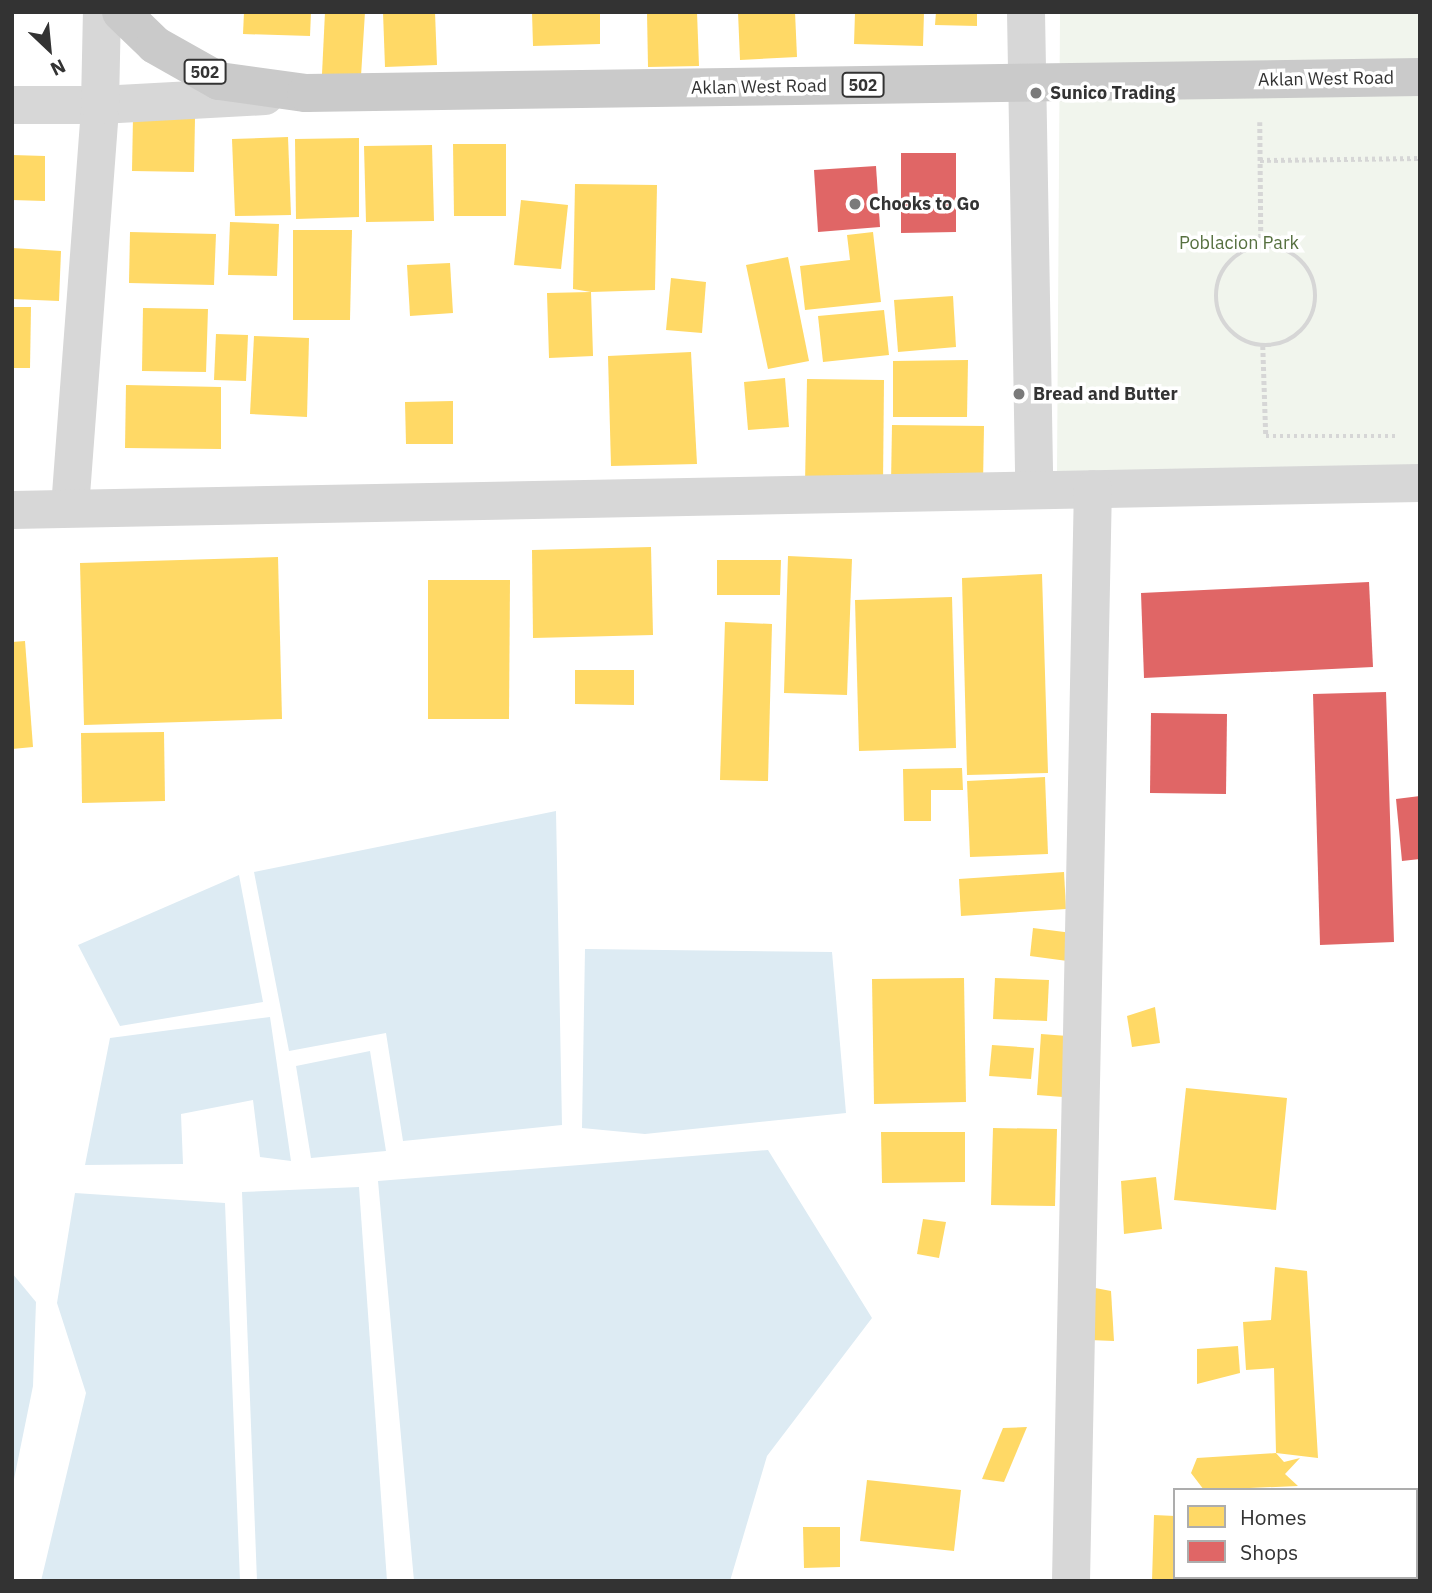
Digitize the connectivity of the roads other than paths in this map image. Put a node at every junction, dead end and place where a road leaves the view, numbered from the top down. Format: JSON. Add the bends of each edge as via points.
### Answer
{"nodes":[{"id":1,"x":102,"y":12,"type":"edge"},
{"id":2,"x":121,"y":12,"type":"edge"},
{"id":3,"x":1026,"y":12,"type":"edge"},
{"id":4,"x":1420,"y":78,"type":"edge"},
{"id":5,"x":1027,"y":83,"type":"junction"},
{"id":6,"x":306,"y":93,"type":"junction"},
{"id":7,"x":100,"y":104,"type":"junction"},
{"id":8,"x":12,"y":105,"type":"edge"},
{"id":9,"x":1420,"y":483,"type":"edge"},
{"id":10,"x":1093,"y":489,"type":"junction"},
{"id":11,"x":1034,"y":490,"type":"junction"},
{"id":12,"x":71,"y":508,"type":"junction"},
{"id":13,"x":12,"y":510,"type":"edge"},
{"id":14,"x":1071,"y":1581,"type":"edge"}],
"edges":[{"from":1,"to":7,"type":"street"},
{"from":2,"to":6,"type":"main road","name":"Aklan West Road","number":"502","via":[[155,45],[219,80]]},
{"from":3,"to":5,"type":"street"},
{"from":4,"to":5,"type":"main road","name":"Aklan West Road","number":"502"},
{"from":5,"to":6,"type":"main road","name":"Aklan West Road","number":"502"},
{"from":5,"to":11,"type":"street"},
{"from":6,"to":7,"type":"street"},
{"from":7,"to":8,"type":"street"},
{"from":7,"to":12,"type":"street"},
{"from":9,"to":10,"type":"street"},
{"from":10,"to":11,"type":"street"},
{"from":10,"to":14,"type":"street"},
{"from":11,"to":12,"type":"street"},
{"from":12,"to":13,"type":"street"}]}
